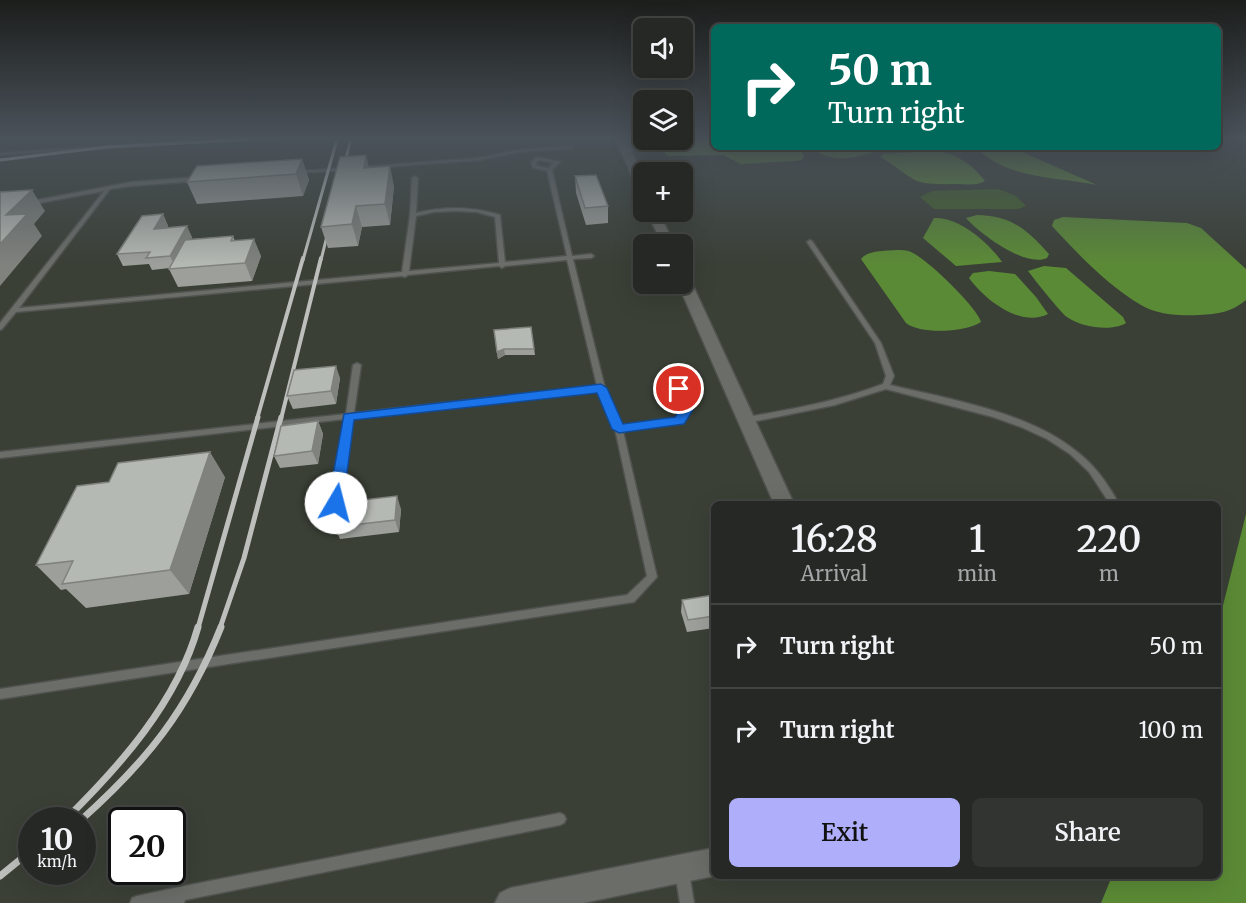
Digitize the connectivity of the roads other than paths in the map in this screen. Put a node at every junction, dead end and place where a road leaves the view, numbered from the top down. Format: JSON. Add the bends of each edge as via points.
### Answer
{"nodes":[{"id":1,"x":184,"y":180,"type":"edge"},
{"id":2,"x":415,"y":180,"type":"edge"},
{"id":3,"x":551,"y":180,"type":"edge"},
{"id":4,"x":108,"y":189,"type":"junction"},
{"id":5,"x":27,"y":204,"type":"edge"},
{"id":6,"x":413,"y":215,"type":"junction"},
{"id":7,"x":810,"y":242,"type":"dead end"},
{"id":8,"x":591,"y":256,"type":"dead end"},
{"id":9,"x":569,"y":260,"type":"junction"},
{"id":10,"x":502,"y":266,"type":"junction"},
{"id":11,"x":405,"y":275,"type":"junction"},
{"id":12,"x":690,"y":294,"type":"edge"},
{"id":13,"x":14,"y":310,"type":"junction"},
{"id":14,"x":0,"y":328,"type":"edge"},
{"id":15,"x":357,"y":365,"type":"dead end"},
{"id":16,"x":886,"y":386,"type":"junction"},
{"id":17,"x":601,"y":388,"type":"junction"},
{"id":18,"x":679,"y":389,"type":"dead end"},
{"id":19,"x":348,"y":417,"type":"junction"},
{"id":20,"x":747,"y":420,"type":"junction"},
{"id":21,"x":619,"y":429,"type":"junction"},
{"id":22,"x":0,"y":456,"type":"edge"},
{"id":23,"x":783,"y":501,"type":"edge"},
{"id":24,"x":1113,"y":501,"type":"edge"},
{"id":25,"x":336,"y":503,"type":"edge"},
{"id":26,"x":0,"y":694,"type":"edge"},
{"id":27,"x":560,"y":819,"type":"dead end"},
{"id":28,"x":711,"y":863,"type":"edge"},
{"id":29,"x":682,"y":868,"type":"junction"},
{"id":30,"x":178,"y":898,"type":"edge"},
{"id":31,"x":137,"y":903,"type":"edge"},
{"id":32,"x":510,"y":903,"type":"edge"},
{"id":33,"x":687,"y":903,"type":"edge"}],
"edges":[{"from":1,"to":4,"type":"lane"},
{"from":2,"to":6,"type":"lane"},
{"from":3,"to":9,"type":"lane"},
{"from":4,"to":5,"type":"lane"},
{"from":4,"to":13,"type":"lane"},
{"from":6,"to":10,"type":"lane","via":[[440,209],[480,210],[498,216]]},
{"from":6,"to":11,"type":"lane"},
{"from":7,"to":16,"type":"lane","via":[[878,343],[890,376]]},
{"from":8,"to":9,"type":"lane"},
{"from":9,"to":10,"type":"lane"},
{"from":9,"to":17,"type":"lane"},
{"from":10,"to":11,"type":"lane"},
{"from":11,"to":13,"type":"lane"},
{"from":12,"to":20,"type":"street"},
{"from":13,"to":14,"type":"lane"},
{"from":15,"to":19,"type":"lane"},
{"from":16,"to":20,"type":"lane","via":[[812,409]]},
{"from":16,"to":24,"type":"lane","via":[[1010,421],[1041,434],[1069,449],[1092,470]]},
{"from":17,"to":19,"type":"lane"},
{"from":17,"to":21,"type":"lane"},
{"from":18,"to":21,"type":"lane","via":[[687,410],[679,421]]},
{"from":19,"to":22,"type":"lane"},
{"from":19,"to":25,"type":"lane"},
{"from":20,"to":23,"type":"street"},
{"from":21,"to":26,"type":"lane","via":[[652,578],[630,599]]},
{"from":27,"to":30,"type":"lane"},
{"from":28,"to":29,"type":"street"},
{"from":29,"to":32,"type":"street"},
{"from":29,"to":33,"type":"lane"},
{"from":30,"to":31,"type":"lane"}]}
